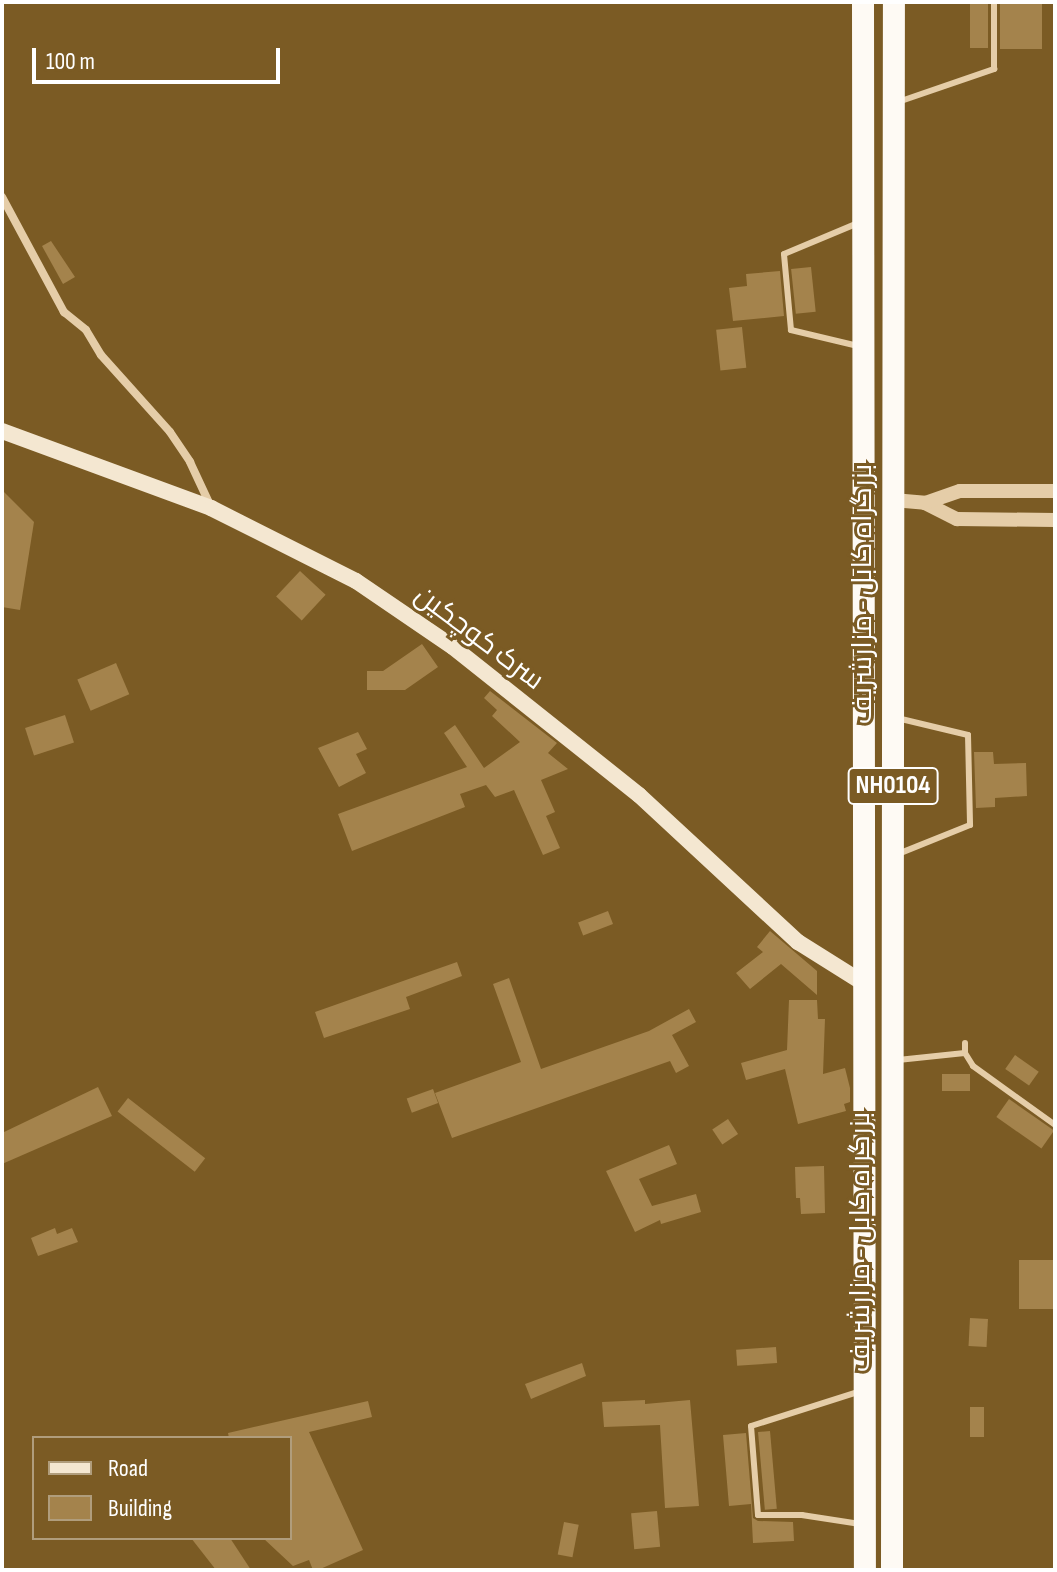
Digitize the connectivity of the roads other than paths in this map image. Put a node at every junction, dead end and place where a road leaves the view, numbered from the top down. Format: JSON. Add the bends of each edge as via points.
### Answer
{"nodes":[{"id":1,"x":863,"y":2,"type":"edge"},
{"id":2,"x":894,"y":2,"type":"edge"},
{"id":3,"x":994,"y":2,"type":"edge"},
{"id":4,"x":894,"y":103,"type":"junction"},
{"id":5,"x":2,"y":197,"type":"edge"},
{"id":6,"x":861,"y":222,"type":"junction"},
{"id":7,"x":861,"y":347,"type":"junction"},
{"id":8,"x":2,"y":431,"type":"edge"},
{"id":9,"x":1055,"y":491,"type":"edge"},
{"id":10,"x":893,"y":500,"type":"junction"},
{"id":11,"x":925,"y":503,"type":"junction"},
{"id":12,"x":211,"y":508,"type":"junction"},
{"id":13,"x":1055,"y":520,"type":"edge"},
{"id":14,"x":893,"y":717,"type":"junction"},
{"id":15,"x":892,"y":857,"type":"junction"},
{"id":16,"x":865,"y":984,"type":"junction"},
{"id":17,"x":965,"y":1043,"type":"dead end"},
{"id":18,"x":965,"y":1053,"type":"junction"},
{"id":19,"x":890,"y":1059,"type":"junction"},
{"id":20,"x":1055,"y":1125,"type":"edge"},
{"id":21,"x":865,"y":1390,"type":"junction"},
{"id":22,"x":865,"y":1525,"type":"junction"},
{"id":23,"x":865,"y":1570,"type":"edge"},
{"id":24,"x":892,"y":1570,"type":"edge"}],
"edges":[{"from":1,"to":6,"type":"highway","name":"بزرگراه کابل - مزارشریف","number":"NH0104"},
{"from":2,"to":4,"type":"highway","name":"بزرگراه کابل - مزارشریف","number":"NH0104"},
{"from":3,"to":4,"type":"lane","via":[[994,69]]},
{"from":4,"to":10,"type":"highway","name":"بزرگراه کابل - مزارشریف","number":"NH0104"},
{"from":5,"to":12,"type":"street","via":[[64,312],[86,330],[101,355],[170,432]]},
{"from":6,"to":7,"type":"highway","name":"بزرگراه کابل - مزارشریف","number":"NH0104"},
{"from":6,"to":7,"type":"lane","via":[[784,254],[791,330]]},
{"from":7,"to":16,"type":"highway","name":"بزرگراه کابل - مزارشریف","number":"NH0104"},
{"from":8,"to":12,"type":"main road","name":"سرک کوچکین"},
{"from":9,"to":11,"type":"street","via":[[960,491]]},
{"from":10,"to":11,"type":"street"},
{"from":10,"to":14,"type":"highway","name":"بزرگراه کابل - مزارشریف","number":"NH0104"},
{"from":11,"to":13,"type":"street","via":[[957,519]]},
{"from":12,"to":16,"type":"main road","name":"سرک کوچکین","via":[[356,581],[453,647],[639,795],[798,942]]},
{"from":14,"to":15,"type":"highway","name":"بزرگراه کابل - مزارشریف","number":"NH0104"},
{"from":14,"to":15,"type":"lane","via":[[968,735],[970,825]]},
{"from":15,"to":19,"type":"highway","name":"بزرگراه کابل - مزارشریف","number":"NH0104"},
{"from":16,"to":21,"type":"highway","name":"بزرگراه کابل - مزارشریف","number":"NH0104"},
{"from":17,"to":18,"type":"lane"},
{"from":18,"to":19,"type":"lane"},
{"from":18,"to":20,"type":"lane","via":[[973,1066]]},
{"from":19,"to":24,"type":"highway","name":"بزرگراه کابل - مزارشریف","number":"NH0104"},
{"from":21,"to":22,"type":"highway","name":"بزرگراه کابل - مزارشریف","number":"NH0104"},
{"from":21,"to":22,"type":"lane","via":[[751,1426],[758,1515],[802,1515]]},
{"from":22,"to":23,"type":"highway","name":"بزرگراه کابل - مزارشریف","number":"NH0104"}]}
